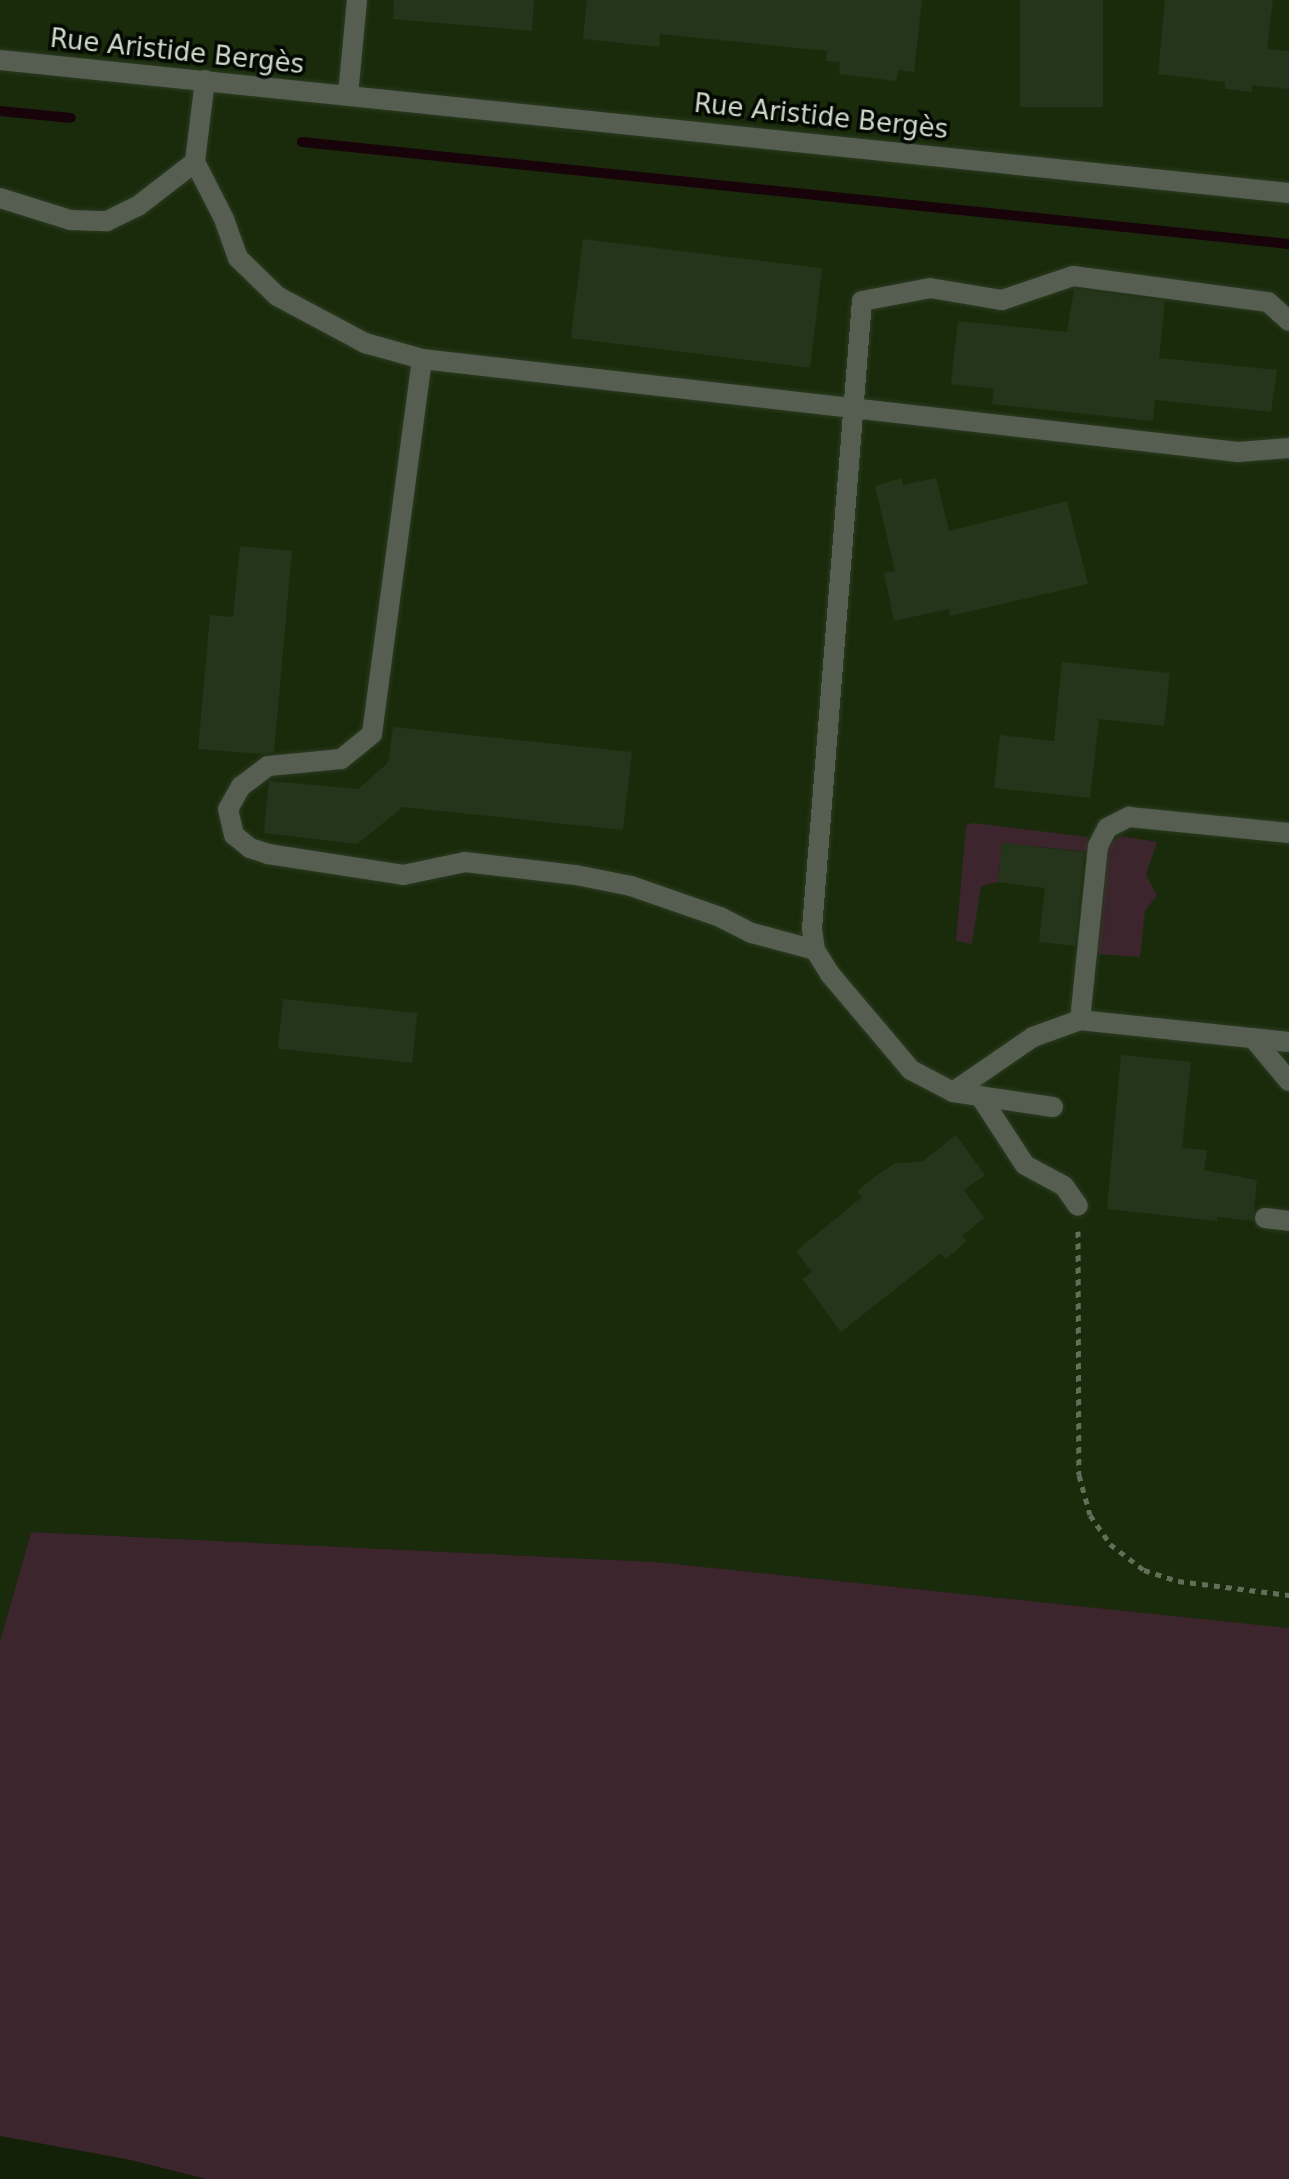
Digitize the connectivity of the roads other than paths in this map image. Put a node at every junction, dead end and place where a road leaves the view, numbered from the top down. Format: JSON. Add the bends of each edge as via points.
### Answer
{"nodes":[{"id":1,"x":357,"y":0,"type":"edge"},
{"id":2,"x":0,"y":60,"type":"edge"},
{"id":3,"x":205,"y":80,"type":"junction"},
{"id":4,"x":348,"y":95,"type":"junction"},
{"id":5,"x":195,"y":162,"type":"junction"},
{"id":6,"x":1289,"y":193,"type":"edge"},
{"id":7,"x":0,"y":198,"type":"edge"},
{"id":8,"x":1289,"y":321,"type":"edge"},
{"id":9,"x":422,"y":359,"type":"junction"},
{"id":10,"x":854,"y":406,"type":"junction"},
{"id":11,"x":1289,"y":448,"type":"edge"},
{"id":12,"x":1289,"y":833,"type":"edge"},
{"id":13,"x":815,"y":950,"type":"junction"},
{"id":14,"x":1080,"y":1020,"type":"junction"},
{"id":15,"x":1253,"y":1038,"type":"junction"},
{"id":16,"x":1289,"y":1042,"type":"edge"},
{"id":17,"x":1289,"y":1081,"type":"edge"},
{"id":18,"x":953,"y":1092,"type":"junction"},
{"id":19,"x":980,"y":1096,"type":"junction"},
{"id":20,"x":1053,"y":1107,"type":"dead end"},
{"id":21,"x":1078,"y":1206,"type":"road end"},
{"id":22,"x":1265,"y":1218,"type":"dead end"},
{"id":23,"x":1289,"y":1221,"type":"edge"}],
"edges":[{"from":1,"to":4,"type":"street"},
{"from":2,"to":3,"type":"street","name":"Rue Aristide Bergès"},
{"from":3,"to":4,"type":"street","name":"Rue Aristide Bergès"},
{"from":3,"to":5,"type":"street"},
{"from":4,"to":6,"type":"street","name":"Rue Aristide Bergès"},
{"from":5,"to":7,"type":"street","via":[[138,206],[107,221],[70,220]]},
{"from":5,"to":9,"type":"street","via":[[238,258],[277,296],[365,343]]},
{"from":8,"to":10,"type":"street","via":[[1268,302],[1073,276],[1002,300],[930,288],[862,301]]},
{"from":9,"to":10,"type":"street"},
{"from":9,"to":13,"type":"street","via":[[372,734],[341,759],[268,766],[241,786],[228,809],[234,835],[268,854],[403,875],[465,862],[576,875],[631,886],[752,933]]},
{"from":10,"to":11,"type":"street","via":[[1238,452]]},
{"from":10,"to":13,"type":"street","via":[[812,929]]},
{"from":12,"to":14,"type":"street","via":[[1129,817],[1107,828],[1098,846]]},
{"from":13,"to":18,"type":"street","via":[[911,1070]]},
{"from":14,"to":15,"type":"street"},
{"from":14,"to":18,"type":"street","via":[[1033,1037]]},
{"from":15,"to":16,"type":"street"},
{"from":15,"to":17,"type":"street"},
{"from":18,"to":19,"type":"street"},
{"from":19,"to":20,"type":"street"},
{"from":19,"to":21,"type":"street","via":[[1025,1165],[1064,1186]]},
{"from":22,"to":23,"type":"street"}]}
